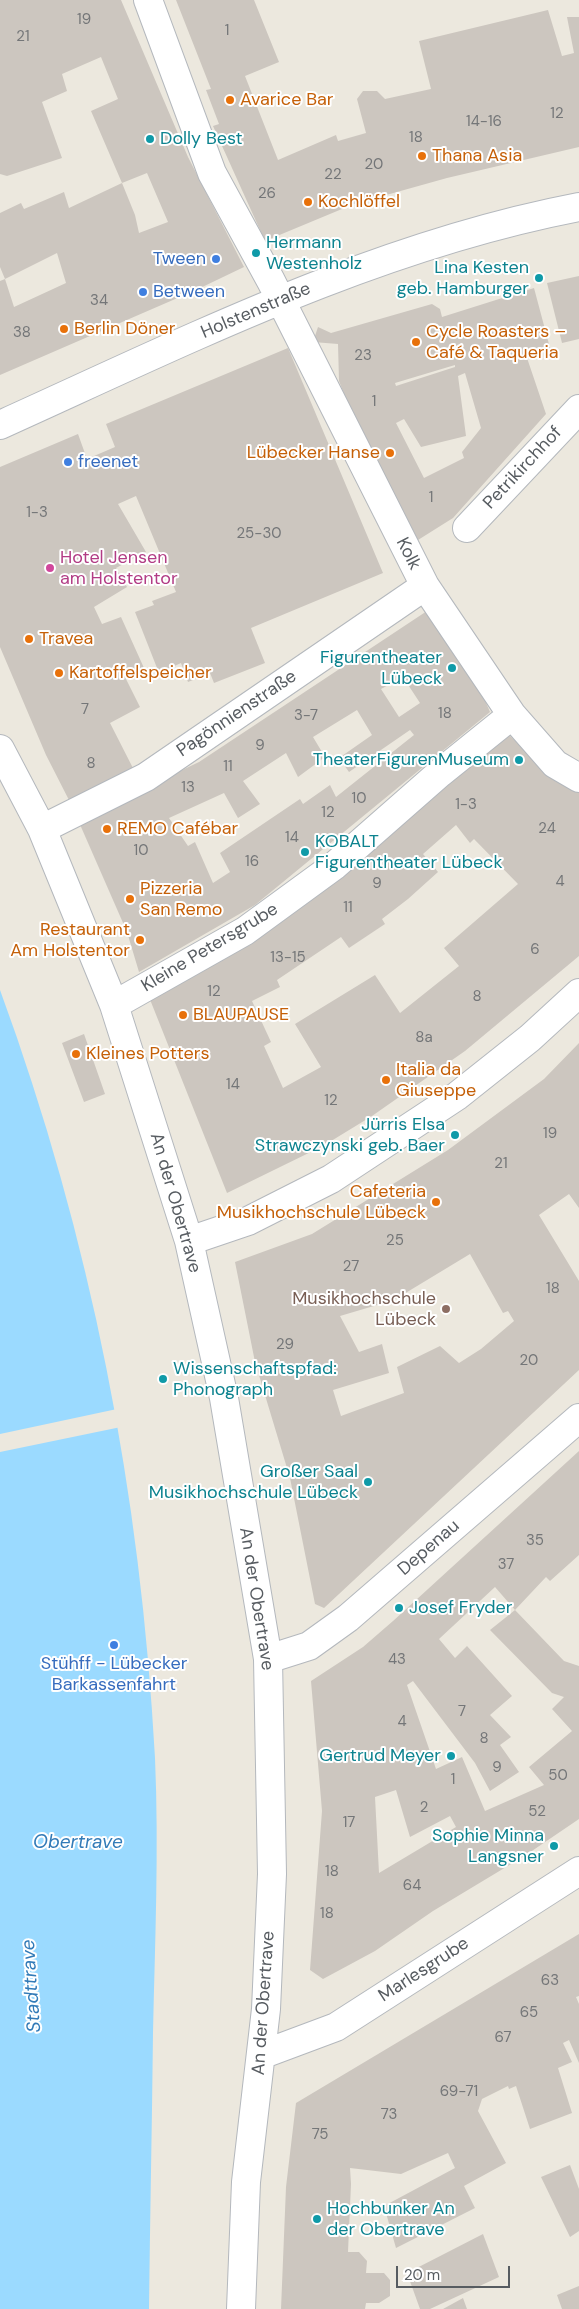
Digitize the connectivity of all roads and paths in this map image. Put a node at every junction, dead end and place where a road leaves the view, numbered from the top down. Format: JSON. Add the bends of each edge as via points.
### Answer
{"nodes":[{"id":1,"x":148,"y":0,"type":"edge"},
{"id":2,"x":579,"y":207,"type":"edge"},
{"id":3,"x":280,"y":299,"type":"junction"},
{"id":4,"x":579,"y":409,"type":"edge"},
{"id":5,"x":0,"y":424,"type":"edge"},
{"id":6,"x":467,"y":528,"type":"dead end"},
{"id":7,"x":424,"y":586,"type":"junction"},
{"id":8,"x":512,"y":715,"type":"junction"},
{"id":9,"x":0,"y":749,"type":"edge"},
{"id":10,"x":579,"y":778,"type":"edge"},
{"id":11,"x":42,"y":828,"type":"junction"},
{"id":12,"x":579,"y":993,"type":"edge"},
{"id":13,"x":114,"y":1005,"type":"junction"},
{"id":14,"x":189,"y":1241,"type":"junction"},
{"id":15,"x":579,"y":1418,"type":"edge"},
{"id":16,"x":268,"y":1659,"type":"junction"},
{"id":17,"x":577,"y":1877,"type":"edge"},
{"id":18,"x":261,"y":2055,"type":"junction"},
{"id":19,"x":241,"y":2309,"type":"edge"}],
"edges":[{"from":1,"to":3,"type":"street","name":"Kolk","via":[[212,173]]},
{"from":2,"to":3,"type":"street","name":"Holstenstraße","via":[[527,217],[425,246]]},
{"from":3,"to":5,"type":"street","name":"Holstenstraße"},
{"from":3,"to":7,"type":"street","name":"Kolk"},
{"from":4,"to":6,"type":"street","name":"Petrikirchhof"},
{"from":7,"to":8,"type":"street","name":"Kolk"},
{"from":7,"to":11,"type":"street","name":"Pagönnienstraße","via":[[146,777]]},
{"from":8,"to":10,"type":"street","name":"Kolk","via":[[555,764]]},
{"from":8,"to":13,"type":"street","name":"Kleine Petersgrube","via":[[318,878],[245,931]]},
{"from":9,"to":11,"type":"street","name":"An der Obertrave"},
{"from":11,"to":13,"type":"street","name":"An der Obertrave"},
{"from":12,"to":14,"type":"street","via":[[530,1038],[458,1096],[331,1179],[248,1221]]},
{"from":13,"to":14,"type":"street","name":"An der Obertrave"},
{"from":14,"to":16,"type":"street","name":"An der Obertrave","via":[[224,1398]]},
{"from":15,"to":16,"type":"street","name":"Depenau","via":[[348,1618],[309,1646]]},
{"from":16,"to":18,"type":"street","name":"An der Obertrave","via":[[272,1874]]},
{"from":17,"to":18,"type":"street","name":"Marlesgrube","via":[[336,2027]]},
{"from":18,"to":19,"type":"street","name":"An der Obertrave","via":[[246,2182]]}]}
